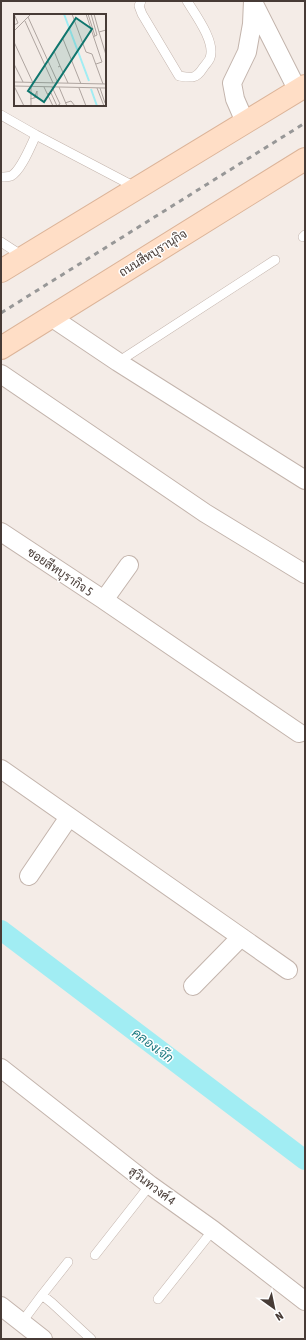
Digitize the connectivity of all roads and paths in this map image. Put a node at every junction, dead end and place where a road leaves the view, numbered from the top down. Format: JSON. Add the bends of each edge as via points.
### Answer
{"nodes":[{"id":1,"x":141,"y":1,"type":"edge"},
{"id":2,"x":187,"y":1,"type":"edge"},
{"id":3,"x":253,"y":1,"type":"edge"},
{"id":4,"x":301,"y":88,"type":"edge"},
{"id":5,"x":1,"y":114,"type":"edge"},
{"id":6,"x":245,"y":122,"type":"junction"},
{"id":7,"x":36,"y":135,"type":"junction"},
{"id":8,"x":305,"y":159,"type":"edge"},
{"id":9,"x":1,"y":177,"type":"edge"},
{"id":10,"x":138,"y":188,"type":"junction"},
{"id":11,"x":1,"y":242,"type":"edge"},
{"id":12,"x":24,"y":257,"type":"junction"},
{"id":13,"x":275,"y":260,"type":"dead end"},
{"id":14,"x":1,"y":271,"type":"edge"},
{"id":15,"x":51,"y":317,"type":"junction"},
{"id":16,"x":1,"y":348,"type":"edge"},
{"id":17,"x":118,"y":362,"type":"junction"},
{"id":18,"x":1,"y":374,"type":"edge"},
{"id":19,"x":305,"y":480,"type":"edge"},
{"id":20,"x":1,"y":532,"type":"edge"},
{"id":21,"x":129,"y":565,"type":"dead end"},
{"id":22,"x":305,"y":574,"type":"edge"},
{"id":23,"x":104,"y":600,"type":"junction"},
{"id":24,"x":299,"y":733,"type":"dead end"},
{"id":25,"x":1,"y":769,"type":"edge"},
{"id":26,"x":69,"y":817,"type":"junction"},
{"id":27,"x":29,"y":876,"type":"dead end"},
{"id":28,"x":241,"y":937,"type":"junction"},
{"id":29,"x":288,"y":970,"type":"dead end"},
{"id":30,"x":193,"y":986,"type":"dead end"},
{"id":31,"x":1,"y":1068,"type":"edge"},
{"id":32,"x":150,"y":1185,"type":"junction"},
{"id":33,"x":213,"y":1230,"type":"junction"},
{"id":34,"x":95,"y":1255,"type":"dead end"},
{"id":35,"x":68,"y":1262,"type":"dead end"},
{"id":36,"x":42,"y":1295,"type":"junction"},
{"id":37,"x":158,"y":1299,"type":"dead end"},
{"id":38,"x":305,"y":1301,"type":"edge"},
{"id":39,"x":1,"y":1306,"type":"edge"},
{"id":40,"x":22,"y":1322,"type":"junction"},
{"id":41,"x":43,"y":1339,"type":"edge"},
{"id":42,"x":91,"y":1339,"type":"edge"}],
"edges":[{"from":1,"to":2,"type":"lane","via":[[139,6],[142,14],[179,76],[190,78],[198,76],[210,58],[211,47]]},
{"from":3,"to":4,"type":"street"},
{"from":3,"to":6,"type":"street","via":[[249,45],[232,83],[235,99]]},
{"from":4,"to":6,"type":"main road"},
{"from":5,"to":7,"type":"lane"},
{"from":6,"to":10,"type":"main road"},
{"from":7,"to":9,"type":"lane","via":[[15,172],[11,176]]},
{"from":7,"to":10,"type":"lane"},
{"from":8,"to":15,"type":"main road","name":"ถนนสีหบุรานุกิจ"},
{"from":10,"to":12,"type":"main road"},
{"from":11,"to":12,"type":"lane"},
{"from":12,"to":14,"type":"main road"},
{"from":13,"to":17,"type":"lane"},
{"from":15,"to":16,"type":"main road","name":"ถนนสีหบุรานุกิจ"},
{"from":15,"to":17,"type":"street"},
{"from":17,"to":19,"type":"street"},
{"from":18,"to":22,"type":"street","via":[[205,513]]},
{"from":20,"to":23,"type":"street","name":"ซอยสีหบุรากิจ 5"},
{"from":21,"to":23,"type":"street","name":"ซอยสีหบุรากิจ 5"},
{"from":23,"to":24,"type":"street"},
{"from":25,"to":26,"type":"street"},
{"from":26,"to":27,"type":"street"},
{"from":26,"to":28,"type":"street"},
{"from":28,"to":29,"type":"street"},
{"from":28,"to":30,"type":"street"},
{"from":31,"to":32,"type":"street","name":"สุวินทวงศ์ 4"},
{"from":32,"to":33,"type":"street","name":"สุวินทวงศ์ 4"},
{"from":32,"to":34,"type":"lane"},
{"from":33,"to":37,"type":"lane"},
{"from":33,"to":38,"type":"street","name":"สุวินทวงศ์ 4"},
{"from":35,"to":36,"type":"lane"},
{"from":36,"to":40,"type":"lane"},
{"from":36,"to":42,"type":"lane"},
{"from":39,"to":40,"type":"street"},
{"from":40,"to":41,"type":"street"}]}
